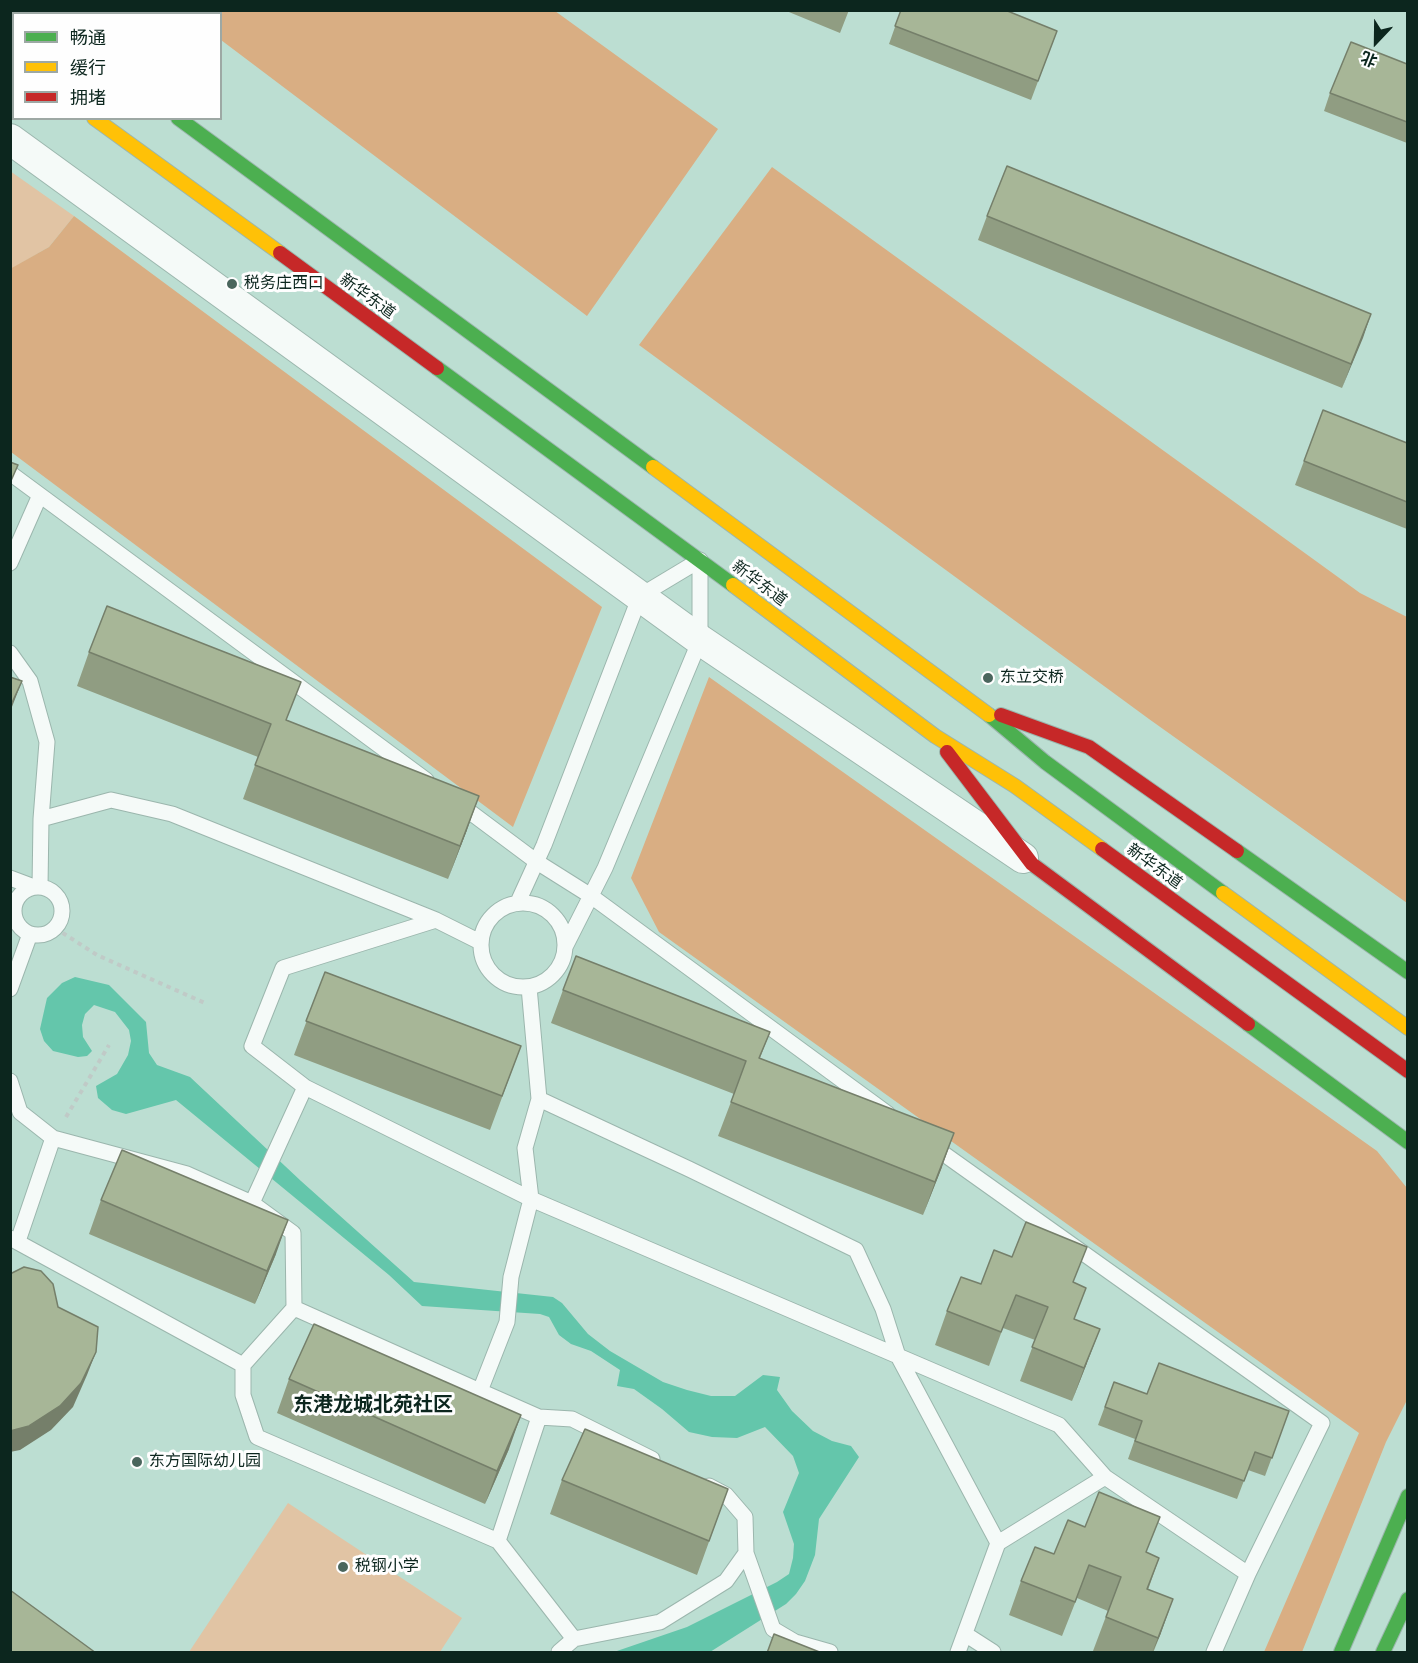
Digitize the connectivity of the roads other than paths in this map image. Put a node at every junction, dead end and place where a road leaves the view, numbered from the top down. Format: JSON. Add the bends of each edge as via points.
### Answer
{"nodes":[{"id":1,"x":97,"y":120,"type":"edge"},
{"id":2,"x":181,"y":120,"type":"edge"},
{"id":3,"x":10,"y":139,"type":"edge"},
{"id":4,"x":10,"y":473,"type":"edge"},
{"id":5,"x":40,"y":495,"type":"junction"},
{"id":6,"x":700,"y":561,"type":"junction"},
{"id":7,"x":10,"y":563,"type":"edge"},
{"id":8,"x":639,"y":596,"type":"junction"},
{"id":9,"x":700,"y":640,"type":"junction"},
{"id":10,"x":10,"y":653,"type":"edge"},
{"id":11,"x":980,"y":707,"type":"junction"},
{"id":12,"x":935,"y":736,"type":"junction"},
{"id":13,"x":41,"y":819,"type":"junction"},
{"id":14,"x":537,"y":862,"type":"junction"},
{"id":15,"x":1032,"y":864,"type":"junction"},
{"id":16,"x":10,"y":878,"type":"edge"},
{"id":17,"x":37,"y":887,"type":"junction"},
{"id":18,"x":591,"y":896,"type":"junction"},
{"id":19,"x":518,"y":902,"type":"junction"},
{"id":20,"x":12,"y":915,"type":"edge"},
{"id":21,"x":436,"y":920,"type":"junction"},
{"id":22,"x":30,"y":934,"type":"junction"},
{"id":23,"x":480,"y":942,"type":"junction"},
{"id":24,"x":565,"y":947,"type":"junction"},
{"id":25,"x":1407,"y":972,"type":"edge"},
{"id":26,"x":529,"y":987,"type":"junction"},
{"id":27,"x":10,"y":989,"type":"edge"},
{"id":28,"x":1407,"y":1028,"type":"edge"},
{"id":29,"x":1407,"y":1071,"type":"edge"},
{"id":30,"x":10,"y":1081,"type":"edge"},
{"id":31,"x":305,"y":1087,"type":"junction"},
{"id":32,"x":539,"y":1099,"type":"junction"},
{"id":33,"x":897,"y":1120,"type":"edge"},
{"id":34,"x":916,"y":1134,"type":"edge"},
{"id":35,"x":53,"y":1138,"type":"junction"},
{"id":36,"x":1407,"y":1142,"type":"edge"},
{"id":37,"x":531,"y":1198,"type":"junction"},
{"id":38,"x":252,"y":1203,"type":"junction"},
{"id":39,"x":14,"y":1240,"type":"edge"},
{"id":40,"x":294,"y":1308,"type":"junction"},
{"id":41,"x":898,"y":1356,"type":"junction"},
{"id":42,"x":243,"y":1365,"type":"junction"},
{"id":43,"x":480,"y":1391,"type":"junction"},
{"id":44,"x":539,"y":1417,"type":"junction"},
{"id":45,"x":664,"y":1464,"type":"edge"},
{"id":46,"x":1105,"y":1478,"type":"junction"},
{"id":47,"x":695,"y":1480,"type":"edge"},
{"id":48,"x":1407,"y":1496,"type":"edge"},
{"id":49,"x":498,"y":1541,"type":"junction"},
{"id":50,"x":998,"y":1543,"type":"junction"},
{"id":51,"x":746,"y":1552,"type":"junction"},
{"id":52,"x":1248,"y":1574,"type":"junction"},
{"id":53,"x":1407,"y":1599,"type":"edge"},
{"id":54,"x":965,"y":1634,"type":"junction"},
{"id":55,"x":574,"y":1639,"type":"junction"},
{"id":56,"x":559,"y":1653,"type":"edge"},
{"id":57,"x":830,"y":1653,"type":"edge"},
{"id":58,"x":958,"y":1653,"type":"edge"},
{"id":59,"x":993,"y":1653,"type":"edge"},
{"id":60,"x":1214,"y":1653,"type":"edge"},
{"id":61,"x":1341,"y":1653,"type":"edge"},
{"id":62,"x":1383,"y":1653,"type":"edge"}],
"edges":[{"from":1,"to":6,"type":"main road","name":"新华东道"},
{"from":2,"to":11,"type":"main road","name":"新华东道"},
{"from":3,"to":8,"type":"street"},
{"from":4,"to":5,"type":"lane"},
{"from":5,"to":7,"type":"lane"},
{"from":5,"to":14,"type":"lane"},
{"from":6,"to":8,"type":"lane"},
{"from":6,"to":9,"type":"lane"},
{"from":6,"to":12,"type":"main road","name":"新华东道"},
{"from":8,"to":9,"type":"street"},
{"from":8,"to":14,"type":"lane"},
{"from":9,"to":15,"type":"street"},
{"from":9,"to":18,"type":"lane"},
{"from":10,"to":13,"type":"lane","via":[[30,681],[47,742]]},
{"from":11,"to":25,"type":"main road","via":[[1089,747]]},
{"from":11,"to":28,"type":"main road","name":"新华东道","via":[[1045,762]]},
{"from":12,"to":15,"type":"main road"},
{"from":12,"to":29,"type":"main road","name":"新华东道","via":[[1015,786]]},
{"from":13,"to":17,"type":"lane"},
{"from":13,"to":21,"type":"lane","via":[[111,800],[172,814]]},
{"from":14,"to":18,"type":"lane"},
{"from":14,"to":19,"type":"lane"},
{"from":15,"to":36,"type":"main road"},
{"from":16,"to":17,"type":"lane"},
{"from":17,"to":20,"type":"lane","via":[[21,894]]},
{"from":17,"to":22,"type":"lane","via":[[48,889],[59,899],[62,914],[55,928],[43,935]]},
{"from":18,"to":24,"type":"lane"},
{"from":18,"to":33,"type":"lane"},
{"from":19,"to":23,"type":"lane","via":[[492,915]]},
{"from":19,"to":24,"type":"lane","via":[[546,909],[557,919]]},
{"from":20,"to":22,"type":"lane","via":[[19,927]]},
{"from":21,"to":23,"type":"lane"},
{"from":21,"to":31,"type":"lane","via":[[283,968],[252,1046]]},
{"from":22,"to":27,"type":"lane"},
{"from":23,"to":26,"type":"lane","via":[[481,954],[493,976],[516,987]]},
{"from":24,"to":26,"type":"lane","via":[[554,973]]},
{"from":26,"to":32,"type":"lane"},
{"from":30,"to":35,"type":"lane","via":[[20,1112]]},
{"from":31,"to":37,"type":"lane"},
{"from":31,"to":38,"type":"lane"},
{"from":32,"to":37,"type":"lane","via":[[525,1148]]},
{"from":32,"to":41,"type":"lane","via":[[855,1250],[883,1309]]},
{"from":34,"to":52,"type":"lane","via":[[1322,1423]]},
{"from":35,"to":38,"type":"lane","via":[[187,1174]]},
{"from":35,"to":39,"type":"lane"},
{"from":37,"to":41,"type":"lane"},
{"from":37,"to":43,"type":"lane","via":[[511,1277],[507,1322]]},
{"from":38,"to":40,"type":"lane","via":[[293,1233]]},
{"from":39,"to":42,"type":"lane"},
{"from":40,"to":42,"type":"lane"},
{"from":40,"to":43,"type":"lane"},
{"from":41,"to":46,"type":"lane","via":[[1059,1425]]},
{"from":41,"to":50,"type":"lane"},
{"from":42,"to":49,"type":"lane","via":[[243,1395],[258,1437]]},
{"from":43,"to":44,"type":"lane"},
{"from":44,"to":45,"type":"lane","via":[[572,1419]]},
{"from":44,"to":49,"type":"lane"},
{"from":46,"to":50,"type":"lane"},
{"from":46,"to":52,"type":"lane"},
{"from":47,"to":51,"type":"lane","via":[[726,1495],[745,1517]]},
{"from":48,"to":61,"type":"main road"},
{"from":49,"to":55,"type":"lane"},
{"from":50,"to":54,"type":"lane"},
{"from":51,"to":55,"type":"lane","via":[[726,1581],[660,1622]]},
{"from":51,"to":57,"type":"lane","via":[[773,1629],[795,1642]]},
{"from":52,"to":60,"type":"lane"},
{"from":53,"to":62,"type":"main road"},
{"from":54,"to":58,"type":"lane"},
{"from":54,"to":59,"type":"lane"},
{"from":55,"to":56,"type":"lane"}]}
